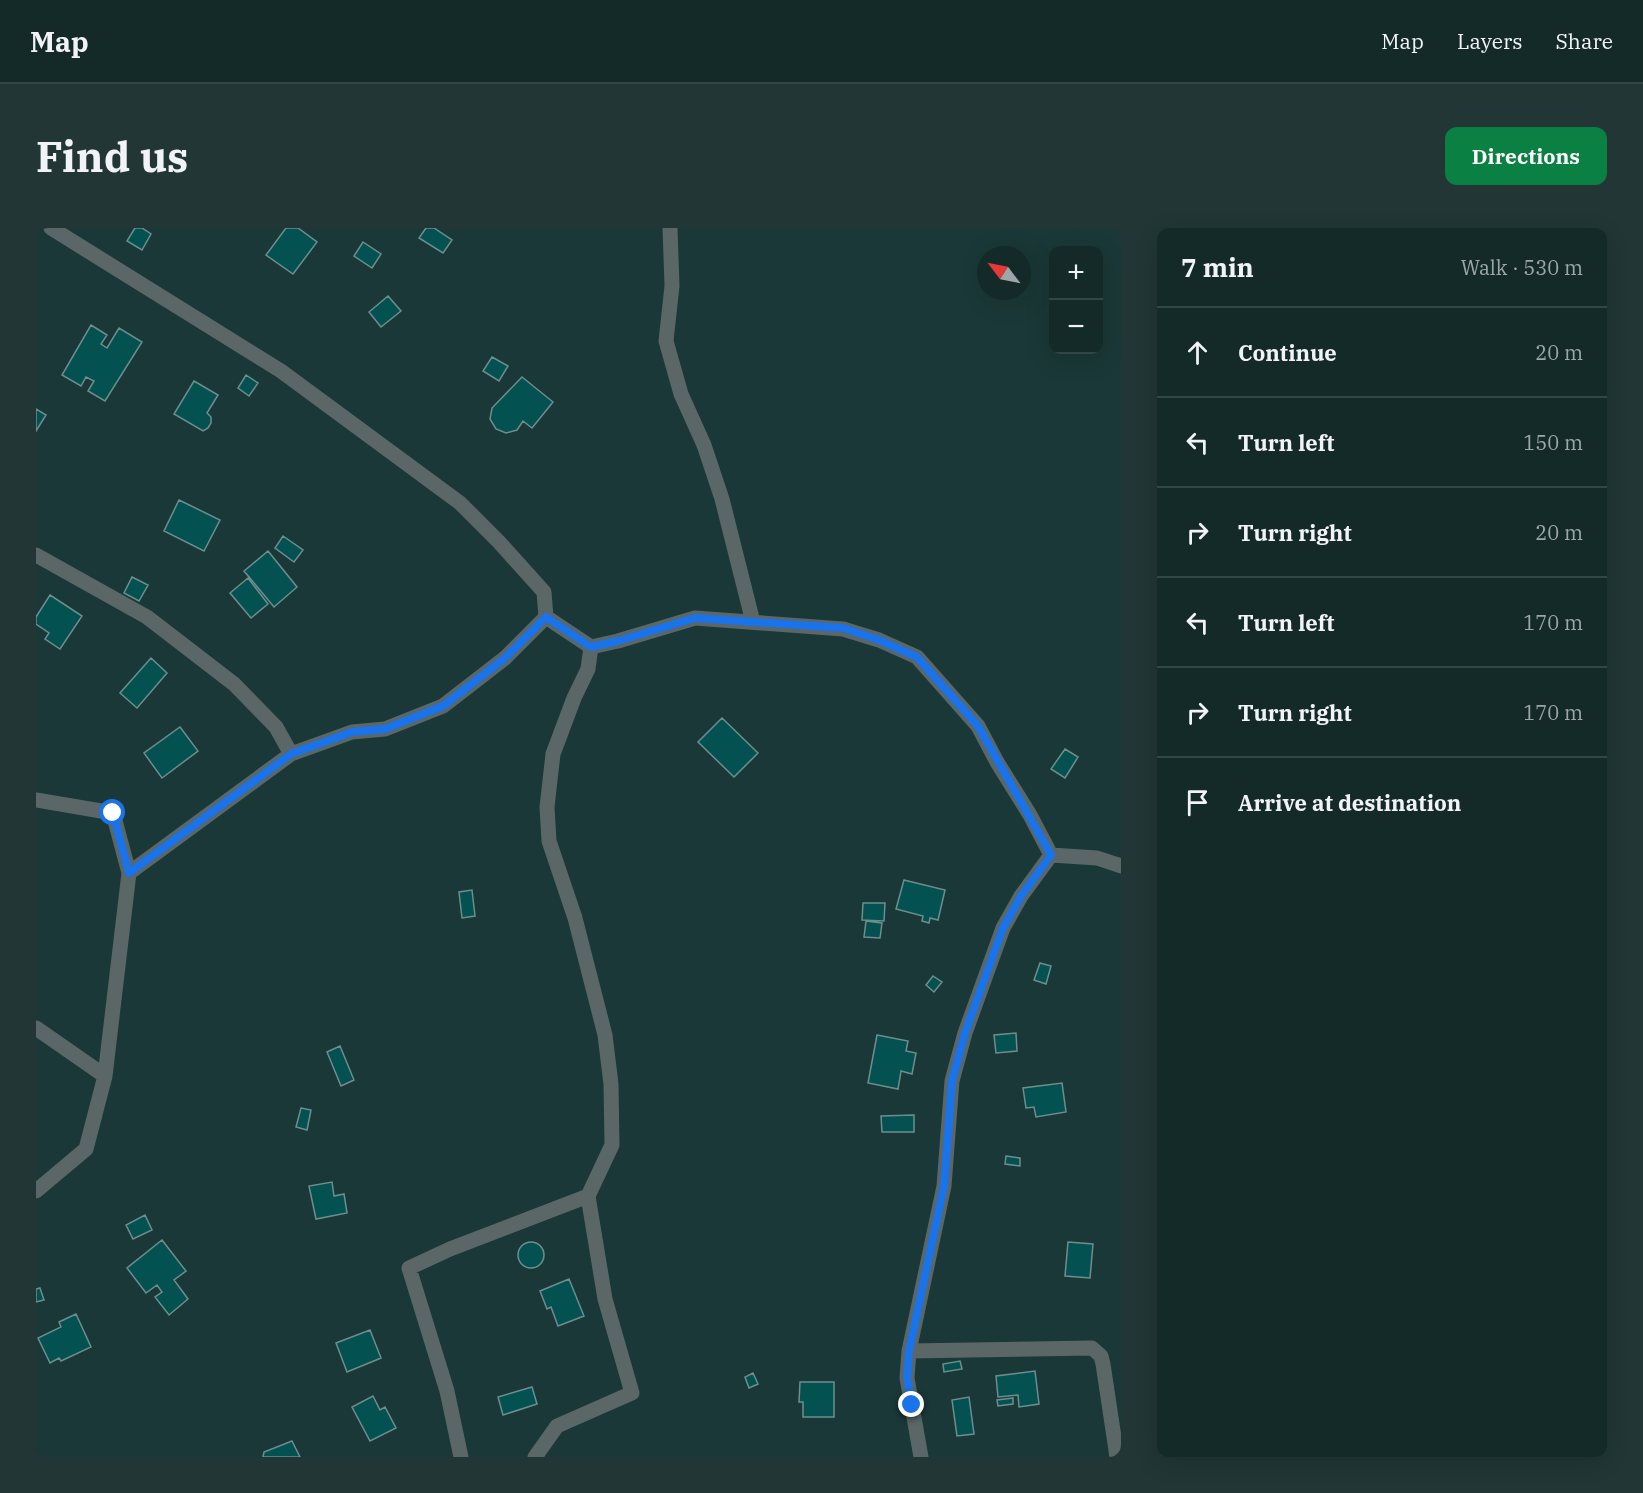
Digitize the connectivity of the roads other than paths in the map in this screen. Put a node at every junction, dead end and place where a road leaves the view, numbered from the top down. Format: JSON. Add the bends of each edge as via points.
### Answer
{"nodes":[{"id":1,"x":51,"y":228,"type":"edge"},
{"id":2,"x":670,"y":228,"type":"edge"},
{"id":3,"x":36,"y":555,"type":"edge"},
{"id":4,"x":546,"y":617,"type":"junction"},
{"id":5,"x":753,"y":622,"type":"junction"},
{"id":6,"x":591,"y":647,"type":"junction"},
{"id":7,"x":291,"y":754,"type":"junction"},
{"id":8,"x":36,"y":800,"type":"edge"},
{"id":9,"x":1051,"y":855,"type":"junction"},
{"id":10,"x":1121,"y":866,"type":"edge"},
{"id":11,"x":129,"y":873,"type":"junction"},
{"id":12,"x":36,"y":1028,"type":"edge"},
{"id":13,"x":105,"y":1077,"type":"junction"},
{"id":14,"x":36,"y":1191,"type":"edge"},
{"id":15,"x":588,"y":1196,"type":"junction"},
{"id":16,"x":909,"y":1351,"type":"junction"},
{"id":17,"x":461,"y":1457,"type":"edge"},
{"id":18,"x":535,"y":1457,"type":"edge"},
{"id":19,"x":921,"y":1457,"type":"edge"},
{"id":20,"x":1117,"y":1457,"type":"edge"}],
"edges":[{"from":1,"to":4,"type":"street","via":[[281,371],[460,503],[544,592]]},
{"from":2,"to":5,"type":"street","via":[[672,286],[666,341],[681,394],[722,499]]},
{"from":3,"to":7,"type":"street","via":[[147,617],[234,684],[276,727]]},
{"from":4,"to":6,"type":"street"},
{"from":4,"to":7,"type":"street","via":[[505,658],[443,706],[385,729],[352,732]]},
{"from":5,"to":6,"type":"street","via":[[695,618]]},
{"from":5,"to":9,"type":"street","via":[[843,628],[917,657],[978,726]]},
{"from":6,"to":15,"type":"street","via":[[588,669],[553,754],[547,807],[549,841],[575,918],[604,1035],[611,1084],[612,1145]]},
{"from":7,"to":11,"type":"street"},
{"from":8,"to":11,"type":"street","via":[[113,813]]},
{"from":9,"to":10,"type":"street","via":[[1097,858]]},
{"from":9,"to":16,"type":"street","via":[[1003,928],[965,1033],[952,1081],[944,1186]]},
{"from":11,"to":13,"type":"street"},
{"from":12,"to":13,"type":"street"},
{"from":13,"to":14,"type":"street","via":[[86,1149]]},
{"from":15,"to":17,"type":"street","via":[[409,1268],[447,1391]]},
{"from":15,"to":18,"type":"street","via":[[605,1299],[632,1393],[557,1426]]},
{"from":16,"to":19,"type":"street","via":[[907,1378]]},
{"from":16,"to":20,"type":"street","via":[[1092,1348],[1103,1364]]}]}
